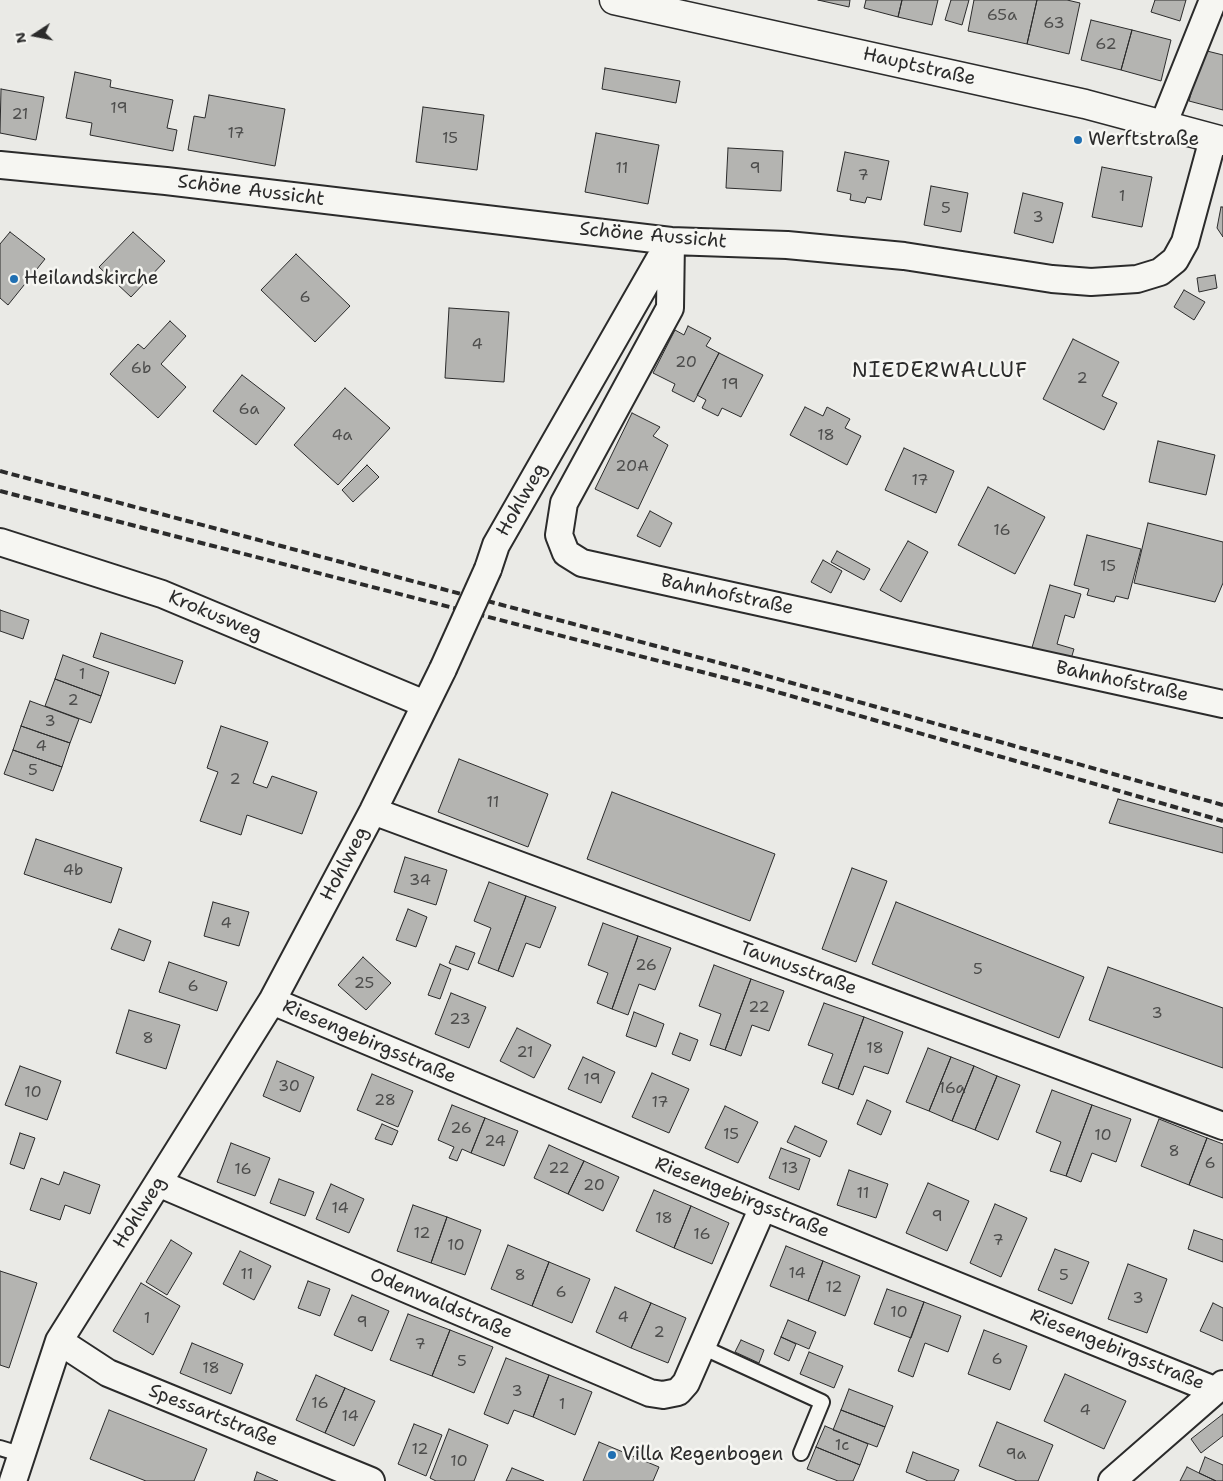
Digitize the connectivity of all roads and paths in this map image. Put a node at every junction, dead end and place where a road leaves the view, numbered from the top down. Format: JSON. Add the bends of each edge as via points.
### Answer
{"nodes":[{"id":1,"x":614,"y":0,"type":"edge"},
{"id":2,"x":1213,"y":0,"type":"edge"},
{"id":3,"x":1163,"y":124,"type":"junction"},
{"id":4,"x":1218,"y":140,"type":"edge"},
{"id":5,"x":0,"y":165,"type":"edge"},
{"id":6,"x":671,"y":241,"type":"junction"},
{"id":7,"x":0,"y":542,"type":"edge"},
{"id":8,"x":425,"y":704,"type":"junction"},
{"id":9,"x":1223,"y":704,"type":"edge"},
{"id":10,"x":373,"y":812,"type":"junction"},
{"id":11,"x":272,"y":1001,"type":"junction"},
{"id":12,"x":1223,"y":1126,"type":"edge"},
{"id":13,"x":158,"y":1183,"type":"junction"},
{"id":14,"x":763,"y":1207,"type":"junction"},
{"id":15,"x":59,"y":1341,"type":"junction"},
{"id":16,"x":702,"y":1347,"type":"junction"},
{"id":17,"x":1219,"y":1387,"type":"edge"},
{"id":18,"x":11,"y":1451,"type":"edge"},
{"id":19,"x":801,"y":1453,"type":"dead end"},
{"id":20,"x":13,"y":1481,"type":"edge"},
{"id":21,"x":371,"y":1481,"type":"edge"},
{"id":22,"x":1112,"y":1481,"type":"edge"}],
"edges":[{"from":1,"to":3,"type":"street","name":"Hauptstraße","via":[[1086,104]]},
{"from":2,"to":3,"type":"street"},
{"from":3,"to":4,"type":"street","name":"Hauptstraße"},
{"from":4,"to":6,"type":"street","name":"Schöne Aussicht","via":[[1185,242],[1175,260],[1160,272],[1137,279],[1091,282],[1052,279],[904,256],[787,244]]},
{"from":5,"to":6,"type":"street","name":"Schöne Aussicht","via":[[166,181]]},
{"from":6,"to":8,"type":"street","name":"Hohlweg","bridge":true,"via":[[496,545]]},
{"from":6,"to":9,"type":"street","name":"Bahnhofstraße","via":[[670,308],[564,503],[559,535],[566,553],[582,564]]},
{"from":7,"to":8,"type":"street","name":"Krokusweg","via":[[162,594]]},
{"from":8,"to":10,"type":"street","name":"Hohlweg"},
{"from":10,"to":11,"type":"street","name":"Hohlweg"},
{"from":10,"to":12,"type":"street","name":"Taunusstraße"},
{"from":11,"to":13,"type":"street","name":"Hohlweg"},
{"from":11,"to":14,"type":"street","name":"Riesengebirgsstraße"},
{"from":13,"to":15,"type":"street","name":"Hohlweg"},
{"from":13,"to":16,"type":"street","name":"Odenwaldstraße","via":[[650,1394],[678,1392],[686,1383]]},
{"from":14,"to":16,"type":"street","name":"Odenwaldstraße"},
{"from":14,"to":17,"type":"street","name":"Riesengebirgsstraße"},
{"from":15,"to":18,"type":"street","name":"Hohlweg"},
{"from":15,"to":21,"type":"street","name":"Spessartstraße","via":[[108,1373]]},
{"from":16,"to":19,"type":"lane","via":[[822,1402]]},
{"from":17,"to":22,"type":"street"},
{"from":18,"to":20,"type":"street","name":"Hohlweg"}]}
